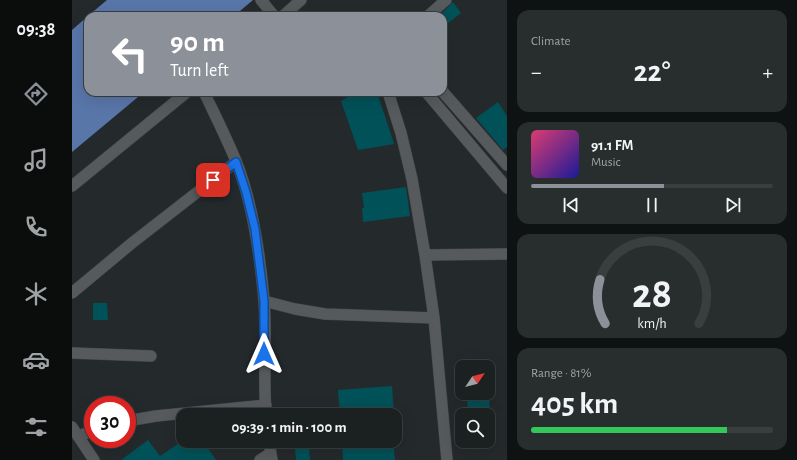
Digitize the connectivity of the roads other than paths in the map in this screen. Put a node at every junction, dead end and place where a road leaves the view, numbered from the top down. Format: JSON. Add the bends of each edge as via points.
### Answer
{"nodes":[{"id":1,"x":301,"y":0,"type":"edge"},
{"id":2,"x":446,"y":0,"type":"edge"},
{"id":3,"x":263,"y":2,"type":"edge"},
{"id":4,"x":271,"y":12,"type":"edge"},
{"id":5,"x":287,"y":12,"type":"edge"},
{"id":6,"x":432,"y":12,"type":"edge"},
{"id":7,"x":182,"y":96,"type":"edge"},
{"id":8,"x":206,"y":96,"type":"edge"},
{"id":9,"x":389,"y":96,"type":"edge"},
{"id":10,"x":429,"y":96,"type":"edge"},
{"id":11,"x":447,"y":96,"type":"edge"},
{"id":12,"x":236,"y":162,"type":"junction"},
{"id":13,"x":507,"y":165,"type":"edge"},
{"id":14,"x":72,"y":186,"type":"edge"},
{"id":15,"x":507,"y":188,"type":"edge"},
{"id":16,"x":507,"y":254,"type":"edge"},
{"id":17,"x":425,"y":255,"type":"junction"},
{"id":18,"x":72,"y":294,"type":"edge"},
{"id":19,"x":264,"y":301,"type":"junction"},
{"id":20,"x":434,"y":318,"type":"junction"},
{"id":21,"x":72,"y":353,"type":"edge"},
{"id":22,"x":150,"y":356,"type":"dead end"},
{"id":23,"x":266,"y":408,"type":"edge"},
{"id":24,"x":176,"y":414,"type":"edge"},
{"id":25,"x":136,"y":419,"type":"edge"},
{"id":26,"x":75,"y":431,"type":"edge"},
{"id":27,"x":271,"y":457,"type":"edge"},
{"id":28,"x":94,"y":460,"type":"edge"},
{"id":29,"x":260,"y":460,"type":"edge"},
{"id":30,"x":447,"y":460,"type":"edge"}],
"edges":[{"from":1,"to":5,"type":"street"},
{"from":2,"to":6,"type":"street"},
{"from":3,"to":4,"type":"street"},
{"from":7,"to":14,"type":"street"},
{"from":8,"to":12,"type":"street"},
{"from":9,"to":17,"type":"street","via":[[412,179]]},
{"from":10,"to":15,"type":"street"},
{"from":11,"to":13,"type":"street"},
{"from":12,"to":18,"type":"street","via":[[132,243]]},
{"from":12,"to":19,"type":"street","via":[[255,229]]},
{"from":16,"to":17,"type":"street"},
{"from":17,"to":20,"type":"street"},
{"from":19,"to":20,"type":"street","via":[[295,310],[325,314]]},
{"from":19,"to":23,"type":"street"},
{"from":20,"to":30,"type":"street"},
{"from":21,"to":22,"type":"street"},
{"from":24,"to":25,"type":"street"},
{"from":26,"to":28,"type":"street"},
{"from":27,"to":29,"type":"street"}]}
